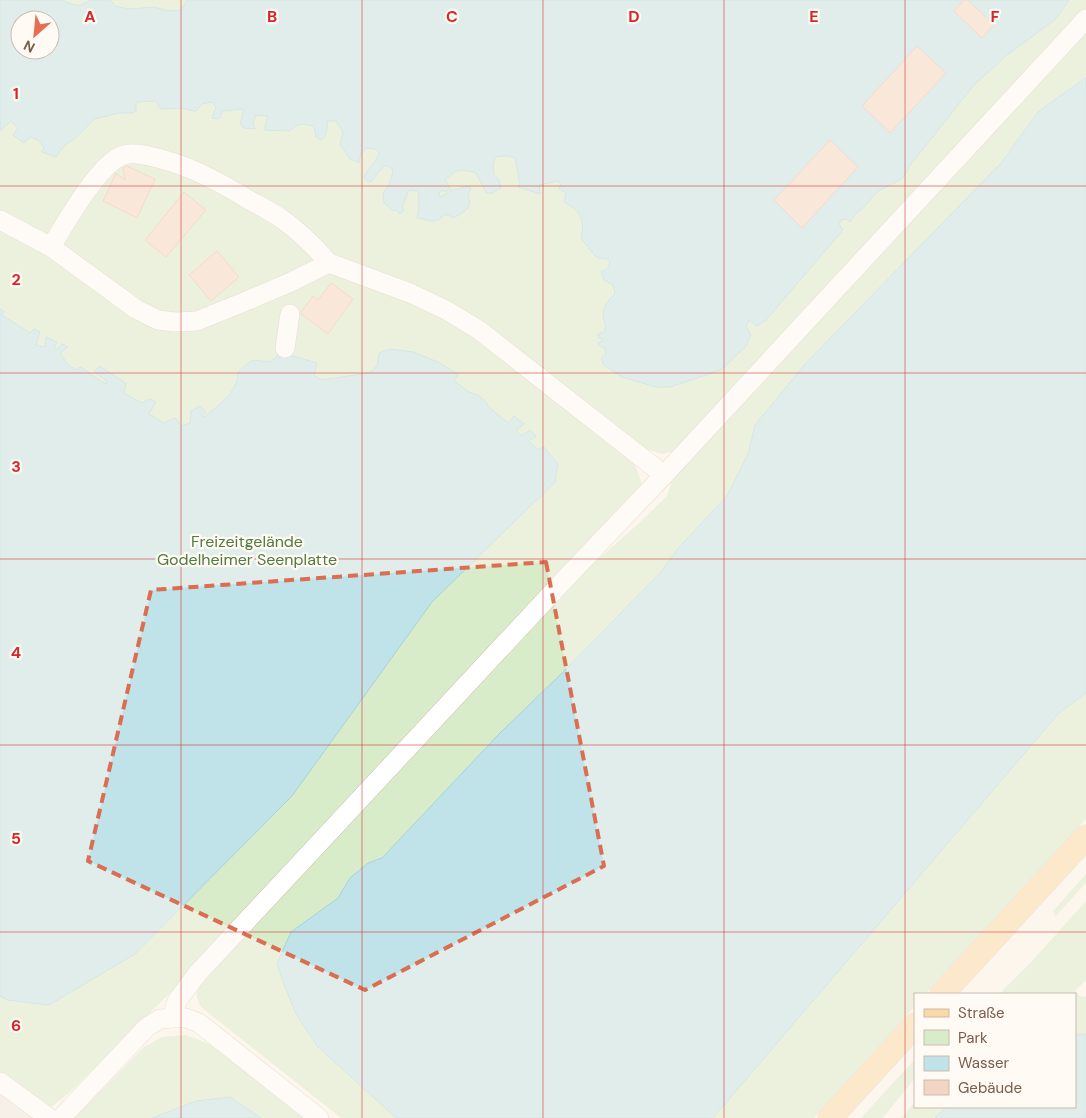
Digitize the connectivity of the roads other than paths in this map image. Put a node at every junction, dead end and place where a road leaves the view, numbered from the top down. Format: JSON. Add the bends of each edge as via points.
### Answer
{"nodes":[{"id":1,"x":1086,"y":19,"type":"edge"},
{"id":2,"x":0,"y":220,"type":"edge"},
{"id":3,"x":51,"y":247,"type":"junction"},
{"id":4,"x":330,"y":263,"type":"junction"},
{"id":5,"x":290,"y":314,"type":"dead end"},
{"id":6,"x":286,"y":348,"type":"dead end"},
{"id":7,"x":664,"y":475,"type":"junction"},
{"id":8,"x":1086,"y":837,"type":"edge"},
{"id":9,"x":943,"y":993,"type":"edge"},
{"id":10,"x":172,"y":1018,"type":"junction"},
{"id":11,"x":914,"y":1026,"type":"edge"},
{"id":12,"x":0,"y":1082,"type":"edge"},
{"id":13,"x":49,"y":1118,"type":"edge"},
{"id":14,"x":61,"y":1118,"type":"edge"},
{"id":15,"x":319,"y":1118,"type":"edge"},
{"id":16,"x":830,"y":1118,"type":"edge"}],
"edges":[{"from":1,"to":7,"type":"lane"},
{"from":2,"to":3,"type":"lane"},
{"from":3,"to":4,"type":"lane","via":[[136,309],[158,320],[176,322],[197,321]]},
{"from":3,"to":4,"type":"lane","via":[[110,162],[132,153],[182,165],[218,181],[282,219],[312,243]]},
{"from":4,"to":7,"type":"lane","via":[[410,293],[479,330]]},
{"from":5,"to":6,"type":"lane"},
{"from":7,"to":10,"type":"lane","via":[[198,973],[178,1001]]},
{"from":8,"to":9,"type":"main road"},
{"from":10,"to":14,"type":"lane","via":[[160,1019],[148,1027]]},
{"from":10,"to":15,"type":"lane","via":[[186,1018],[199,1023]]},
{"from":11,"to":16,"type":"main road"},
{"from":12,"to":13,"type":"lane"}]}
